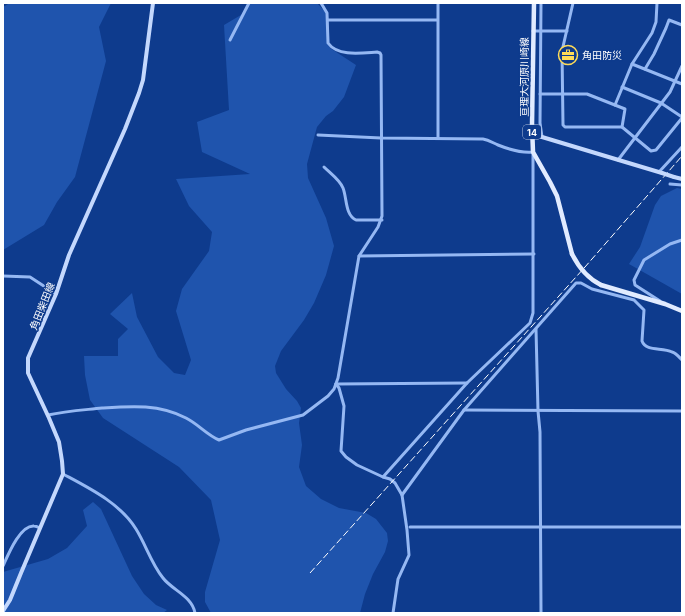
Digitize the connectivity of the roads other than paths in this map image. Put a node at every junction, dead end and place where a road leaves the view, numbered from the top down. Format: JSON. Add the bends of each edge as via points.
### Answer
{"nodes":[{"id":1,"x":153,"y":3,"type":"edge"},
{"id":2,"x":249,"y":3,"type":"edge"},
{"id":3,"x":322,"y":3,"type":"edge"},
{"id":4,"x":438,"y":3,"type":"edge"},
{"id":5,"x":534,"y":3,"type":"edge"},
{"id":6,"x":541,"y":3,"type":"edge"},
{"id":7,"x":573,"y":3,"type":"edge"},
{"id":8,"x":657,"y":3,"type":"edge"},
{"id":9,"x":328,"y":20,"type":"junction"},
{"id":10,"x":437,"y":20,"type":"junction"},
{"id":11,"x":682,"y":25,"type":"edge"},
{"id":12,"x":533,"y":31,"type":"junction"},
{"id":13,"x":540,"y":31,"type":"junction"},
{"id":14,"x":567,"y":31,"type":"junction"},
{"id":15,"x":230,"y":40,"type":"dead end"},
{"id":16,"x":632,"y":64,"type":"junction"},
{"id":17,"x":682,"y":66,"type":"edge"},
{"id":18,"x":645,"y":69,"type":"junction"},
{"id":19,"x":675,"y":82,"type":"junction"},
{"id":20,"x":682,"y":84,"type":"edge"},
{"id":21,"x":622,"y":87,"type":"junction"},
{"id":22,"x":540,"y":94,"type":"junction"},
{"id":23,"x":562,"y":94,"type":"junction"},
{"id":24,"x":661,"y":103,"type":"junction"},
{"id":25,"x":615,"y":105,"type":"junction"},
{"id":26,"x":682,"y":118,"type":"edge"},
{"id":27,"x":622,"y":127,"type":"junction"},
{"id":28,"x":318,"y":135,"type":"dead end"},
{"id":29,"x":537,"y":136,"type":"junction"},
{"id":30,"x":634,"y":137,"type":"junction"},
{"id":31,"x":381,"y":138,"type":"junction"},
{"id":32,"x":438,"y":138,"type":"junction"},
{"id":33,"x":682,"y":147,"type":"edge"},
{"id":34,"x":533,"y":152,"type":"junction"},
{"id":35,"x":618,"y":160,"type":"junction"},
{"id":36,"x":324,"y":167,"type":"dead end"},
{"id":37,"x":660,"y":173,"type":"junction"},
{"id":38,"x":682,"y":179,"type":"edge"},
{"id":39,"x":670,"y":184,"type":"dead end"},
{"id":40,"x":682,"y":185,"type":"edge"},
{"id":41,"x":382,"y":220,"type":"junction"},
{"id":42,"x":682,"y":240,"type":"edge"},
{"id":43,"x":534,"y":254,"type":"junction"},
{"id":44,"x":360,"y":256,"type":"junction"},
{"id":45,"x":3,"y":276,"type":"edge"},
{"id":46,"x":56,"y":294,"type":"junction"},
{"id":47,"x":665,"y":304,"type":"junction"},
{"id":48,"x":682,"y":311,"type":"edge"},
{"id":49,"x":536,"y":330,"type":"junction"},
{"id":50,"x":682,"y":360,"type":"edge"},
{"id":51,"x":467,"y":383,"type":"junction"},
{"id":52,"x":336,"y":384,"type":"junction"},
{"id":53,"x":464,"y":410,"type":"junction"},
{"id":54,"x":538,"y":411,"type":"junction"},
{"id":55,"x":682,"y":411,"type":"edge"},
{"id":56,"x":48,"y":415,"type":"junction"},
{"id":57,"x":63,"y":474,"type":"junction"},
{"id":58,"x":383,"y":477,"type":"junction"},
{"id":59,"x":402,"y":495,"type":"junction"},
{"id":60,"x":410,"y":527,"type":"dead end"},
{"id":61,"x":540,"y":527,"type":"junction"},
{"id":62,"x":682,"y":527,"type":"edge"},
{"id":63,"x":40,"y":528,"type":"junction"},
{"id":64,"x":3,"y":566,"type":"edge"},
{"id":65,"x":3,"y":611,"type":"edge"},
{"id":66,"x":195,"y":613,"type":"edge"},
{"id":67,"x":393,"y":613,"type":"edge"},
{"id":68,"x":541,"y":613,"type":"edge"}],
"edges":[{"from":1,"to":46,"type":"main road","name":"角田柴田線","via":[[139,93],[69,255]]},
{"from":2,"to":15,"type":"street"},
{"from":3,"to":9,"type":"street"},
{"from":4,"to":10,"type":"street"},
{"from":5,"to":12,"type":"main road","name":"亘理大河原川崎線","number":"14"},
{"from":6,"to":13,"type":"street"},
{"from":7,"to":14,"type":"street"},
{"from":8,"to":16,"type":"street","via":[[656,22],[652,33]]},
{"from":9,"to":10,"type":"street"},
{"from":9,"to":31,"type":"street","via":[[328,42],[334,49],[352,53],[377,52],[381,55]]},
{"from":10,"to":32,"type":"street"},
{"from":11,"to":18,"type":"street","via":[[669,20]]},
{"from":12,"to":13,"type":"street"},
{"from":12,"to":29,"type":"main road","name":"亘理大河原川崎線","number":"14"},
{"from":13,"to":14,"type":"street"},
{"from":13,"to":22,"type":"street"},
{"from":14,"to":23,"type":"street","via":[[562,51]]},
{"from":16,"to":18,"type":"street"},
{"from":16,"to":21,"type":"street"},
{"from":17,"to":19,"type":"street"},
{"from":18,"to":19,"type":"street"},
{"from":19,"to":20,"type":"street"},
{"from":19,"to":24,"type":"street"},
{"from":21,"to":24,"type":"street"},
{"from":21,"to":25,"type":"street"},
{"from":22,"to":23,"type":"street"},
{"from":22,"to":29,"type":"street","via":[[540,123]]},
{"from":23,"to":25,"type":"street","via":[[587,94]]},
{"from":23,"to":27,"type":"street","via":[[565,127]]},
{"from":24,"to":26,"type":"street"},
{"from":24,"to":30,"type":"street"},
{"from":25,"to":27,"type":"street","via":[[625,109]]},
{"from":26,"to":30,"type":"street","via":[[656,150],[651,151]]},
{"from":27,"to":30,"type":"street"},
{"from":28,"to":31,"type":"street"},
{"from":29,"to":34,"type":"main road","name":"亘理大河原川崎線","number":"14"},
{"from":29,"to":35,"type":"main road"},
{"from":30,"to":35,"type":"street"},
{"from":31,"to":32,"type":"street"},
{"from":31,"to":41,"type":"street"},
{"from":32,"to":34,"type":"street","via":[[483,139]]},
{"from":33,"to":37,"type":"street"},
{"from":34,"to":43,"type":"street"},
{"from":34,"to":47,"type":"main road","name":"亘理大河原川崎線","number":"14","bridge":true,"via":[[556,196],[572,254],[578,266],[601,285]]},
{"from":35,"to":37,"type":"main road"},
{"from":36,"to":41,"type":"street","via":[[342,187],[352,219]]},
{"from":37,"to":38,"type":"main road","bridge":true},
{"from":39,"to":40,"type":"street"},
{"from":41,"to":44,"type":"street"},
{"from":42,"to":47,"type":"street","via":[[670,244],[644,260],[634,280],[635,285]]},
{"from":43,"to":44,"type":"street"},
{"from":43,"to":51,"type":"street","via":[[533,313],[530,323]]},
{"from":44,"to":52,"type":"street"},
{"from":45,"to":46,"type":"street","via":[[30,277]]},
{"from":46,"to":56,"type":"main road","name":"角田柴田線","via":[[28,358],[28,373]]},
{"from":47,"to":48,"type":"main road","name":"亘理大河原川崎線","number":"14"},
{"from":49,"to":50,"type":"street","via":[[576,283],[581,283],[592,289],[634,300],[644,310],[643,345],[673,352]]},
{"from":49,"to":53,"type":"street"},
{"from":49,"to":54,"type":"street"},
{"from":51,"to":52,"type":"street"},
{"from":51,"to":58,"type":"street"},
{"from":52,"to":56,"type":"street","via":[[328,396],[302,415],[219,440],[187,418],[157,407],[84,409]]},
{"from":52,"to":58,"type":"street","via":[[344,406],[341,451],[350,461]]},
{"from":53,"to":54,"type":"street"},
{"from":53,"to":59,"type":"street"},
{"from":54,"to":55,"type":"street"},
{"from":54,"to":61,"type":"street"},
{"from":56,"to":57,"type":"main road","name":"角田柴田線","via":[[59,442]]},
{"from":57,"to":63,"type":"main road","name":"角田柴田線"},
{"from":57,"to":66,"type":"street","via":[[103,497],[126,516],[139,533],[153,565],[164,580],[193,605]]},
{"from":58,"to":59,"type":"street","via":[[395,483]]},
{"from":59,"to":67,"type":"street","via":[[409,555],[398,579]]},
{"from":60,"to":61,"type":"street"},
{"from":61,"to":62,"type":"street"},
{"from":61,"to":68,"type":"street"},
{"from":63,"to":64,"type":"street","via":[[28,527],[22,531]]},
{"from":63,"to":65,"type":"main road","name":"角田柴田線"}]}
